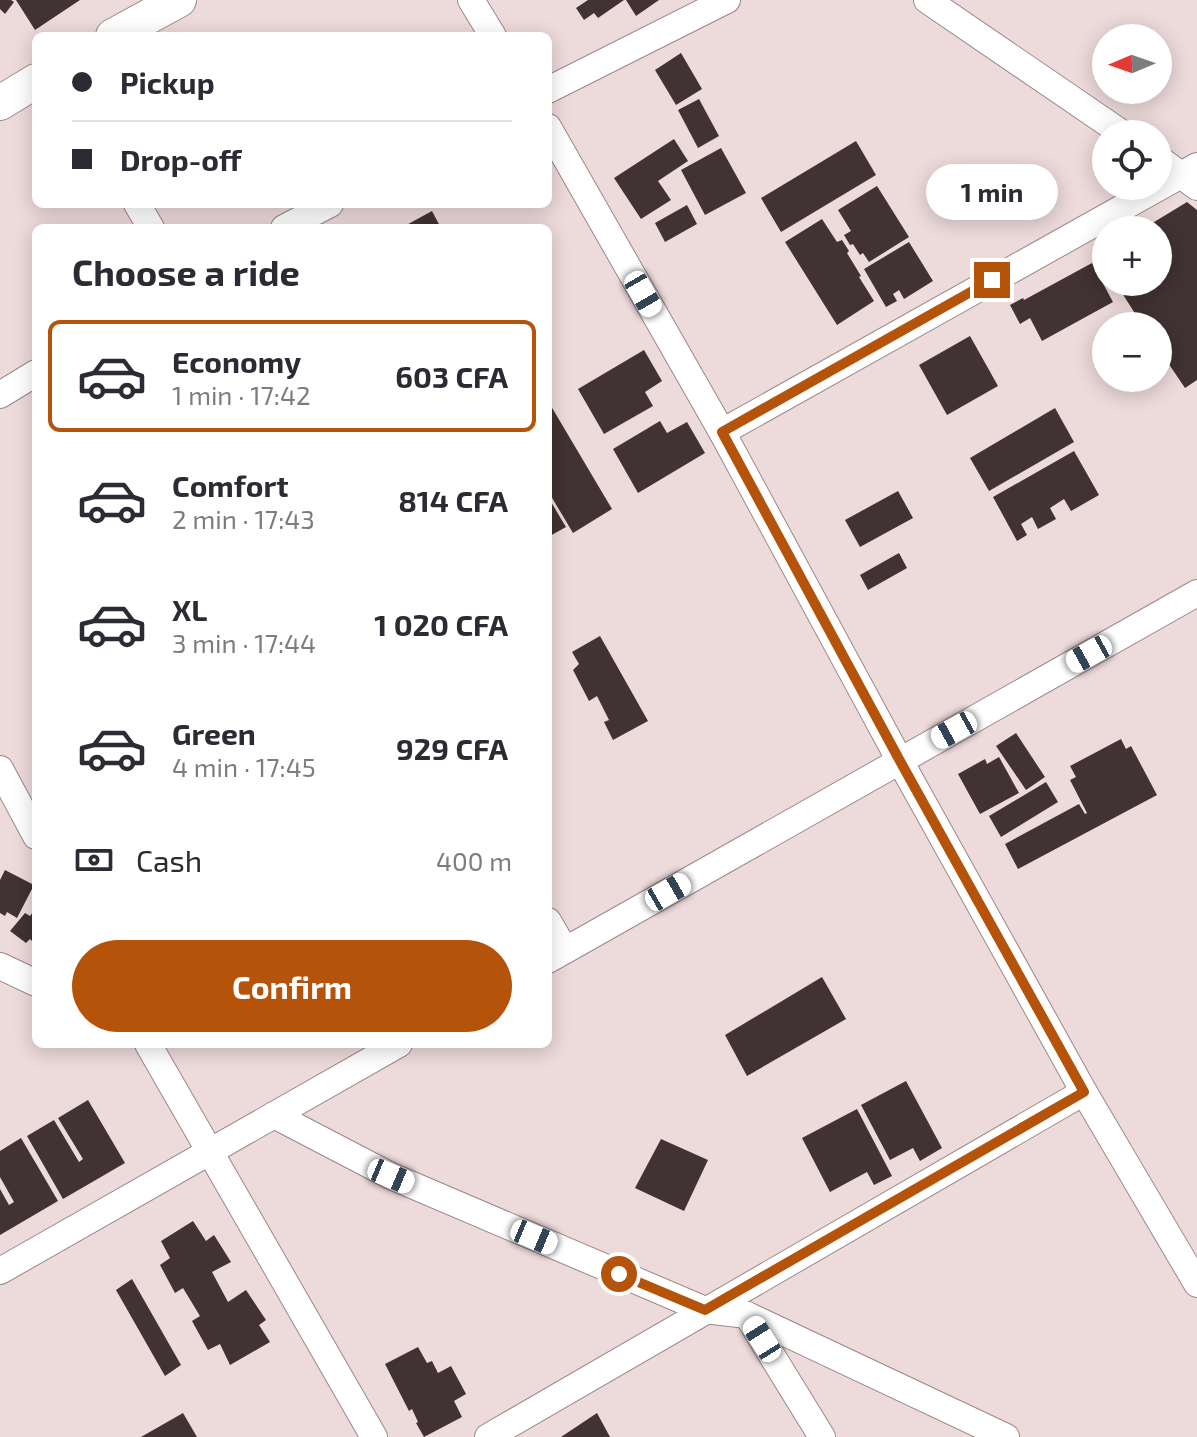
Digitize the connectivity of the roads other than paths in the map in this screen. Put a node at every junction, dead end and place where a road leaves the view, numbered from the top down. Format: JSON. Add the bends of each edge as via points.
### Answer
{"nodes":[{"id":1,"x":179,"y":0,"type":"edge"},
{"id":2,"x":471,"y":0,"type":"edge"},
{"id":3,"x":727,"y":0,"type":"edge"},
{"id":4,"x":927,"y":0,"type":"edge"},
{"id":5,"x":120,"y":32,"type":"edge"},
{"id":6,"x":491,"y":32,"type":"edge"},
{"id":7,"x":32,"y":83,"type":"edge"},
{"id":8,"x":552,"y":88,"type":"edge"},
{"id":9,"x":0,"y":103,"type":"edge"},
{"id":10,"x":1103,"y":120,"type":"edge"},
{"id":11,"x":552,"y":134,"type":"edge"},
{"id":12,"x":1172,"y":165,"type":"edge"},
{"id":13,"x":1192,"y":175,"type":"edge"},
{"id":14,"x":322,"y":208,"type":"edge"},
{"id":15,"x":292,"y":224,"type":"edge"},
{"id":16,"x":32,"y":375,"type":"edge"},
{"id":17,"x":0,"y":395,"type":"edge"},
{"id":18,"x":722,"y":432,"type":"junction"},
{"id":19,"x":1197,"y":593,"type":"edge"},
{"id":20,"x":900,"y":761,"type":"junction"},
{"id":21,"x":0,"y":769,"type":"edge"},
{"id":22,"x":32,"y":829,"type":"edge"},
{"id":23,"x":556,"y":955,"type":"edge"},
{"id":24,"x":0,"y":966,"type":"edge"},
{"id":25,"x":32,"y":981,"type":"edge"},
{"id":26,"x":150,"y":1048,"type":"edge"},
{"id":27,"x":392,"y":1048,"type":"edge"},
{"id":28,"x":1084,"y":1092,"type":"junction"},
{"id":29,"x":274,"y":1115,"type":"junction"},
{"id":30,"x":210,"y":1153,"type":"junction"},
{"id":31,"x":0,"y":1271,"type":"edge"},
{"id":32,"x":1197,"y":1284,"type":"edge"},
{"id":33,"x":705,"y":1310,"type":"junction"},
{"id":34,"x":747,"y":1315,"type":"junction"},
{"id":35,"x":374,"y":1437,"type":"edge"},
{"id":36,"x":488,"y":1437,"type":"edge"},
{"id":37,"x":822,"y":1437,"type":"edge"},
{"id":38,"x":1006,"y":1437,"type":"edge"}],
"edges":[{"from":1,"to":5,"type":"main road"},
{"from":2,"to":6,"type":"street"},
{"from":3,"to":8,"type":"street"},
{"from":4,"to":10,"type":"street"},
{"from":7,"to":9,"type":"main road"},
{"from":11,"to":18,"type":"street"},
{"from":12,"to":13,"type":"street"},
{"from":13,"to":18,"type":"street"},
{"from":14,"to":15,"type":"street"},
{"from":16,"to":17,"type":"street"},
{"from":18,"to":20,"type":"street"},
{"from":19,"to":20,"type":"street"},
{"from":20,"to":23,"type":"street"},
{"from":20,"to":28,"type":"street"},
{"from":21,"to":22,"type":"street"},
{"from":24,"to":25,"type":"street"},
{"from":26,"to":30,"type":"street"},
{"from":27,"to":29,"type":"street"},
{"from":28,"to":32,"type":"street"},
{"from":28,"to":33,"type":"street"},
{"from":29,"to":30,"type":"street"},
{"from":29,"to":33,"type":"street","via":[[391,1176]]},
{"from":30,"to":31,"type":"street"},
{"from":30,"to":35,"type":"street"},
{"from":33,"to":34,"type":"street"},
{"from":33,"to":36,"type":"street"},
{"from":34,"to":37,"type":"street"},
{"from":34,"to":38,"type":"street"}]}
